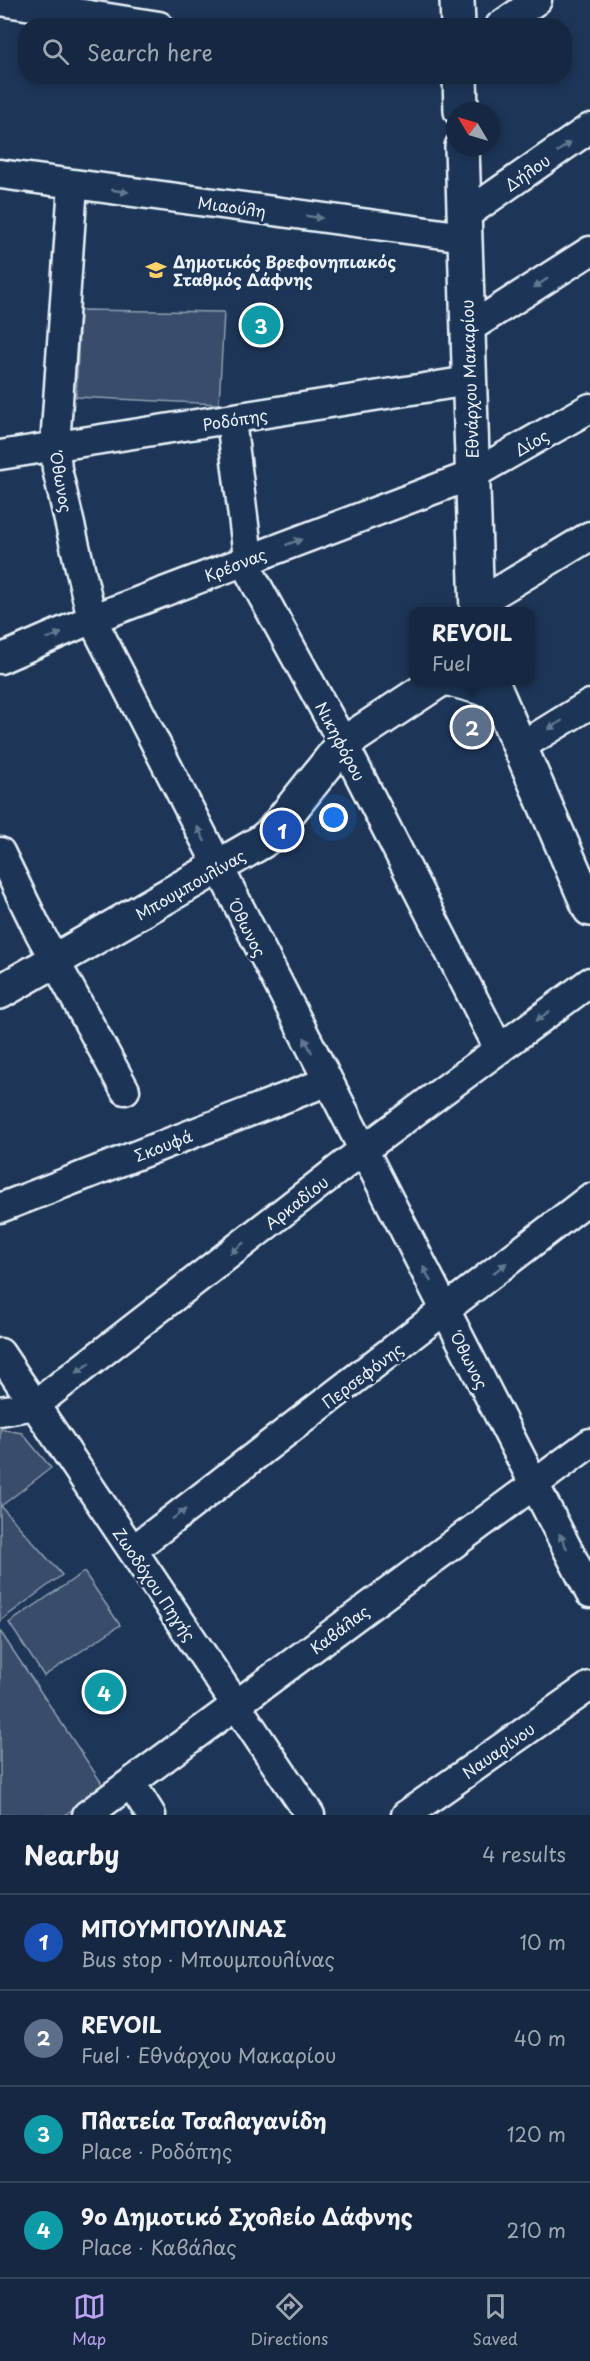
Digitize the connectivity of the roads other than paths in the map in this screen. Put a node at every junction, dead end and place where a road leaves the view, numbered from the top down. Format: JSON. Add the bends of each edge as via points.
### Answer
{"nodes":[{"id":1,"x":457,"y":0,"type":"edge"},
{"id":2,"x":537,"y":0,"type":"edge"},
{"id":3,"x":0,"y":2,"type":"edge"},
{"id":4,"x":106,"y":18,"type":"edge"},
{"id":5,"x":458,"y":18,"type":"edge"},
{"id":6,"x":511,"y":18,"type":"edge"},
{"id":7,"x":460,"y":84,"type":"edge"},
{"id":8,"x":461,"y":102,"type":"edge"},
{"id":9,"x":590,"y":128,"type":"edge"},
{"id":10,"x":462,"y":156,"type":"edge"},
{"id":11,"x":0,"y":174,"type":"edge"},
{"id":12,"x":73,"y":185,"type":"junction"},
{"id":13,"x":464,"y":227,"type":"junction"},
{"id":14,"x":590,"y":251,"type":"edge"},
{"id":15,"x":468,"y":329,"type":"junction"},
{"id":16,"x":469,"y":381,"type":"junction"},
{"id":17,"x":590,"y":408,"type":"edge"},
{"id":18,"x":231,"y":420,"type":"junction"},
{"id":19,"x":55,"y":445,"type":"junction"},
{"id":20,"x":0,"y":454,"type":"edge"},
{"id":21,"x":472,"y":476,"type":"junction"},
{"id":22,"x":590,"y":536,"type":"edge"},
{"id":23,"x":248,"y":559,"type":"junction"},
{"id":24,"x":477,"y":607,"type":"edge"},
{"id":25,"x":479,"y":607,"type":"edge"},
{"id":26,"x":92,"y":619,"type":"junction"},
{"id":27,"x":0,"y":659,"type":"edge"},
{"id":28,"x":433,"y":685,"type":"edge"},
{"id":29,"x":449,"y":685,"type":"edge"},
{"id":30,"x":496,"y":692,"type":"edge"},
{"id":31,"x":590,"y":704,"type":"edge"},
{"id":32,"x":343,"y":744,"type":"junction"},
{"id":33,"x":520,"y":747,"type":"junction"},
{"id":34,"x":0,"y":852,"type":"edge"},
{"id":35,"x":218,"y":867,"type":"junction"},
{"id":36,"x":590,"y":909,"type":"edge"},
{"id":37,"x":57,"y":962,"type":"junction"},
{"id":38,"x":590,"y":982,"type":"edge"},
{"id":39,"x":0,"y":993,"type":"edge"},
{"id":40,"x":499,"y":1049,"type":"junction"},
{"id":41,"x":326,"y":1082,"type":"junction"},
{"id":42,"x":125,"y":1090,"type":"dead end"},
{"id":43,"x":363,"y":1150,"type":"junction"},
{"id":44,"x":590,"y":1198,"type":"edge"},
{"id":45,"x":0,"y":1208,"type":"edge"},
{"id":46,"x":446,"y":1311,"type":"junction"},
{"id":47,"x":0,"y":1353,"type":"edge"},
{"id":48,"x":35,"y":1405,"type":"junction"},
{"id":49,"x":0,"y":1411,"type":"edge"},
{"id":50,"x":590,"y":1443,"type":"edge"},
{"id":51,"x":534,"y":1484,"type":"junction"},
{"id":52,"x":132,"y":1550,"type":"junction"},
{"id":53,"x":590,"y":1593,"type":"edge"},
{"id":54,"x":590,"y":1686,"type":"edge"},
{"id":55,"x":237,"y":1705,"type":"junction"},
{"id":56,"x":131,"y":1783,"type":"junction"},
{"id":57,"x":87,"y":1815,"type":"edge"},
{"id":58,"x":151,"y":1815,"type":"edge"},
{"id":59,"x":310,"y":1815,"type":"edge"},
{"id":60,"x":406,"y":1815,"type":"edge"}],
"edges":[{"from":1,"to":5,"type":"street"},
{"from":2,"to":6,"type":"street"},
{"from":3,"to":4,"type":"street"},
{"from":7,"to":8,"type":"street"},
{"from":13,"to":9,"type":"street","name":"Δήλου","one_way":true},
{"from":10,"to":13,"type":"street","name":"Εθνάρχου Μακαρίου"},
{"from":11,"to":12,"type":"street","name":"Μιαούλη"},
{"from":12,"to":13,"type":"street","name":"Μιαούλη","one_way":true},
{"from":12,"to":19,"type":"street","name":"Όθωνος"},
{"from":13,"to":15,"type":"street","name":"Εθνάρχου Μακαρίου"},
{"from":14,"to":15,"type":"street","one_way":true},
{"from":15,"to":16,"type":"street","name":"Εθνάρχου Μακαρίου"},
{"from":16,"to":18,"type":"street","name":"Ροδόπης"},
{"from":16,"to":21,"type":"street","name":"Εθνάρχου Μακαρίου"},
{"from":17,"to":21,"type":"street","name":"Δίος"},
{"from":18,"to":19,"type":"street","name":"Ροδόπης"},
{"from":18,"to":23,"type":"street","name":"Νικηφόρου"},
{"from":19,"to":20,"type":"street","name":"Ροδόπης"},
{"from":19,"to":26,"type":"street","name":"Όθωνος","via":[[57,469]]},
{"from":23,"to":21,"type":"street","name":"Κρέσνας","one_way":true},
{"from":21,"to":24,"type":"street","name":"Εθνάρχου Μακαρίου"},
{"from":22,"to":25,"type":"street"},
{"from":23,"to":26,"type":"street","name":"Κρέσνας"},
{"from":23,"to":32,"type":"street","name":"Νικηφόρου","via":[[250,573]]},
{"from":27,"to":26,"type":"street","name":"Κρέσνας","one_way":true},
{"from":35,"to":26,"type":"street","name":"Όθωνος","one_way":true},
{"from":28,"to":32,"type":"street","name":"Μπουμπουλίνας"},
{"from":29,"to":30,"type":"lane"},
{"from":30,"to":33,"type":"street"},
{"from":31,"to":33,"type":"street","one_way":true},
{"from":32,"to":35,"type":"street","name":"Μπουμπουλίνας","via":[[272,832]]},
{"from":32,"to":40,"type":"street","name":"Νικηφόρου"},
{"from":33,"to":36,"type":"street"},
{"from":34,"to":37,"type":"street"},
{"from":35,"to":37,"type":"street","name":"Μπουμπουλίνας"},
{"from":41,"to":35,"type":"street","name":"Όθωνος","one_way":true},
{"from":37,"to":39,"type":"street","name":"Μπουμπουλίνας"},
{"from":37,"to":42,"type":"street"},
{"from":38,"to":40,"type":"street","name":"Αρκαδίου","one_way":true},
{"from":40,"to":43,"type":"street","name":"Αρκαδίου"},
{"from":41,"to":43,"type":"street","name":"Όθωνος"},
{"from":41,"to":45,"type":"street","name":"Σκουφά"},
{"from":46,"to":43,"type":"street","name":"Όθωνος","one_way":true},
{"from":43,"to":48,"type":"street","name":"Αρκαδίου","one_way":true},
{"from":46,"to":44,"type":"street","name":"Περσεφόνης","one_way":true},
{"from":46,"to":51,"type":"street","name":"Όθωνος"},
{"from":52,"to":46,"type":"street","name":"Περσεφόνης","one_way":true},
{"from":47,"to":48,"type":"street","name":"Ζωοδόχου Πηγής"},
{"from":48,"to":49,"type":"street","name":"Αρκαδίου"},
{"from":48,"to":52,"type":"street","name":"Ζωοδόχου Πηγής"},
{"from":50,"to":51,"type":"street","name":"Καβάλας"},
{"from":53,"to":51,"type":"street","name":"Όθωνος","one_way":true},
{"from":51,"to":55,"type":"street","name":"Καβάλας"},
{"from":52,"to":55,"type":"street","name":"Ζωοδόχου Πηγής"},
{"from":54,"to":60,"type":"street","name":"Ναυαρίνου"},
{"from":55,"to":56,"type":"street","name":"Καβάλας"},
{"from":55,"to":59,"type":"street","name":"Ζωοδόχου Πηγής"},
{"from":56,"to":57,"type":"street","name":"Καβάλας"},
{"from":56,"to":58,"type":"street"}]}
